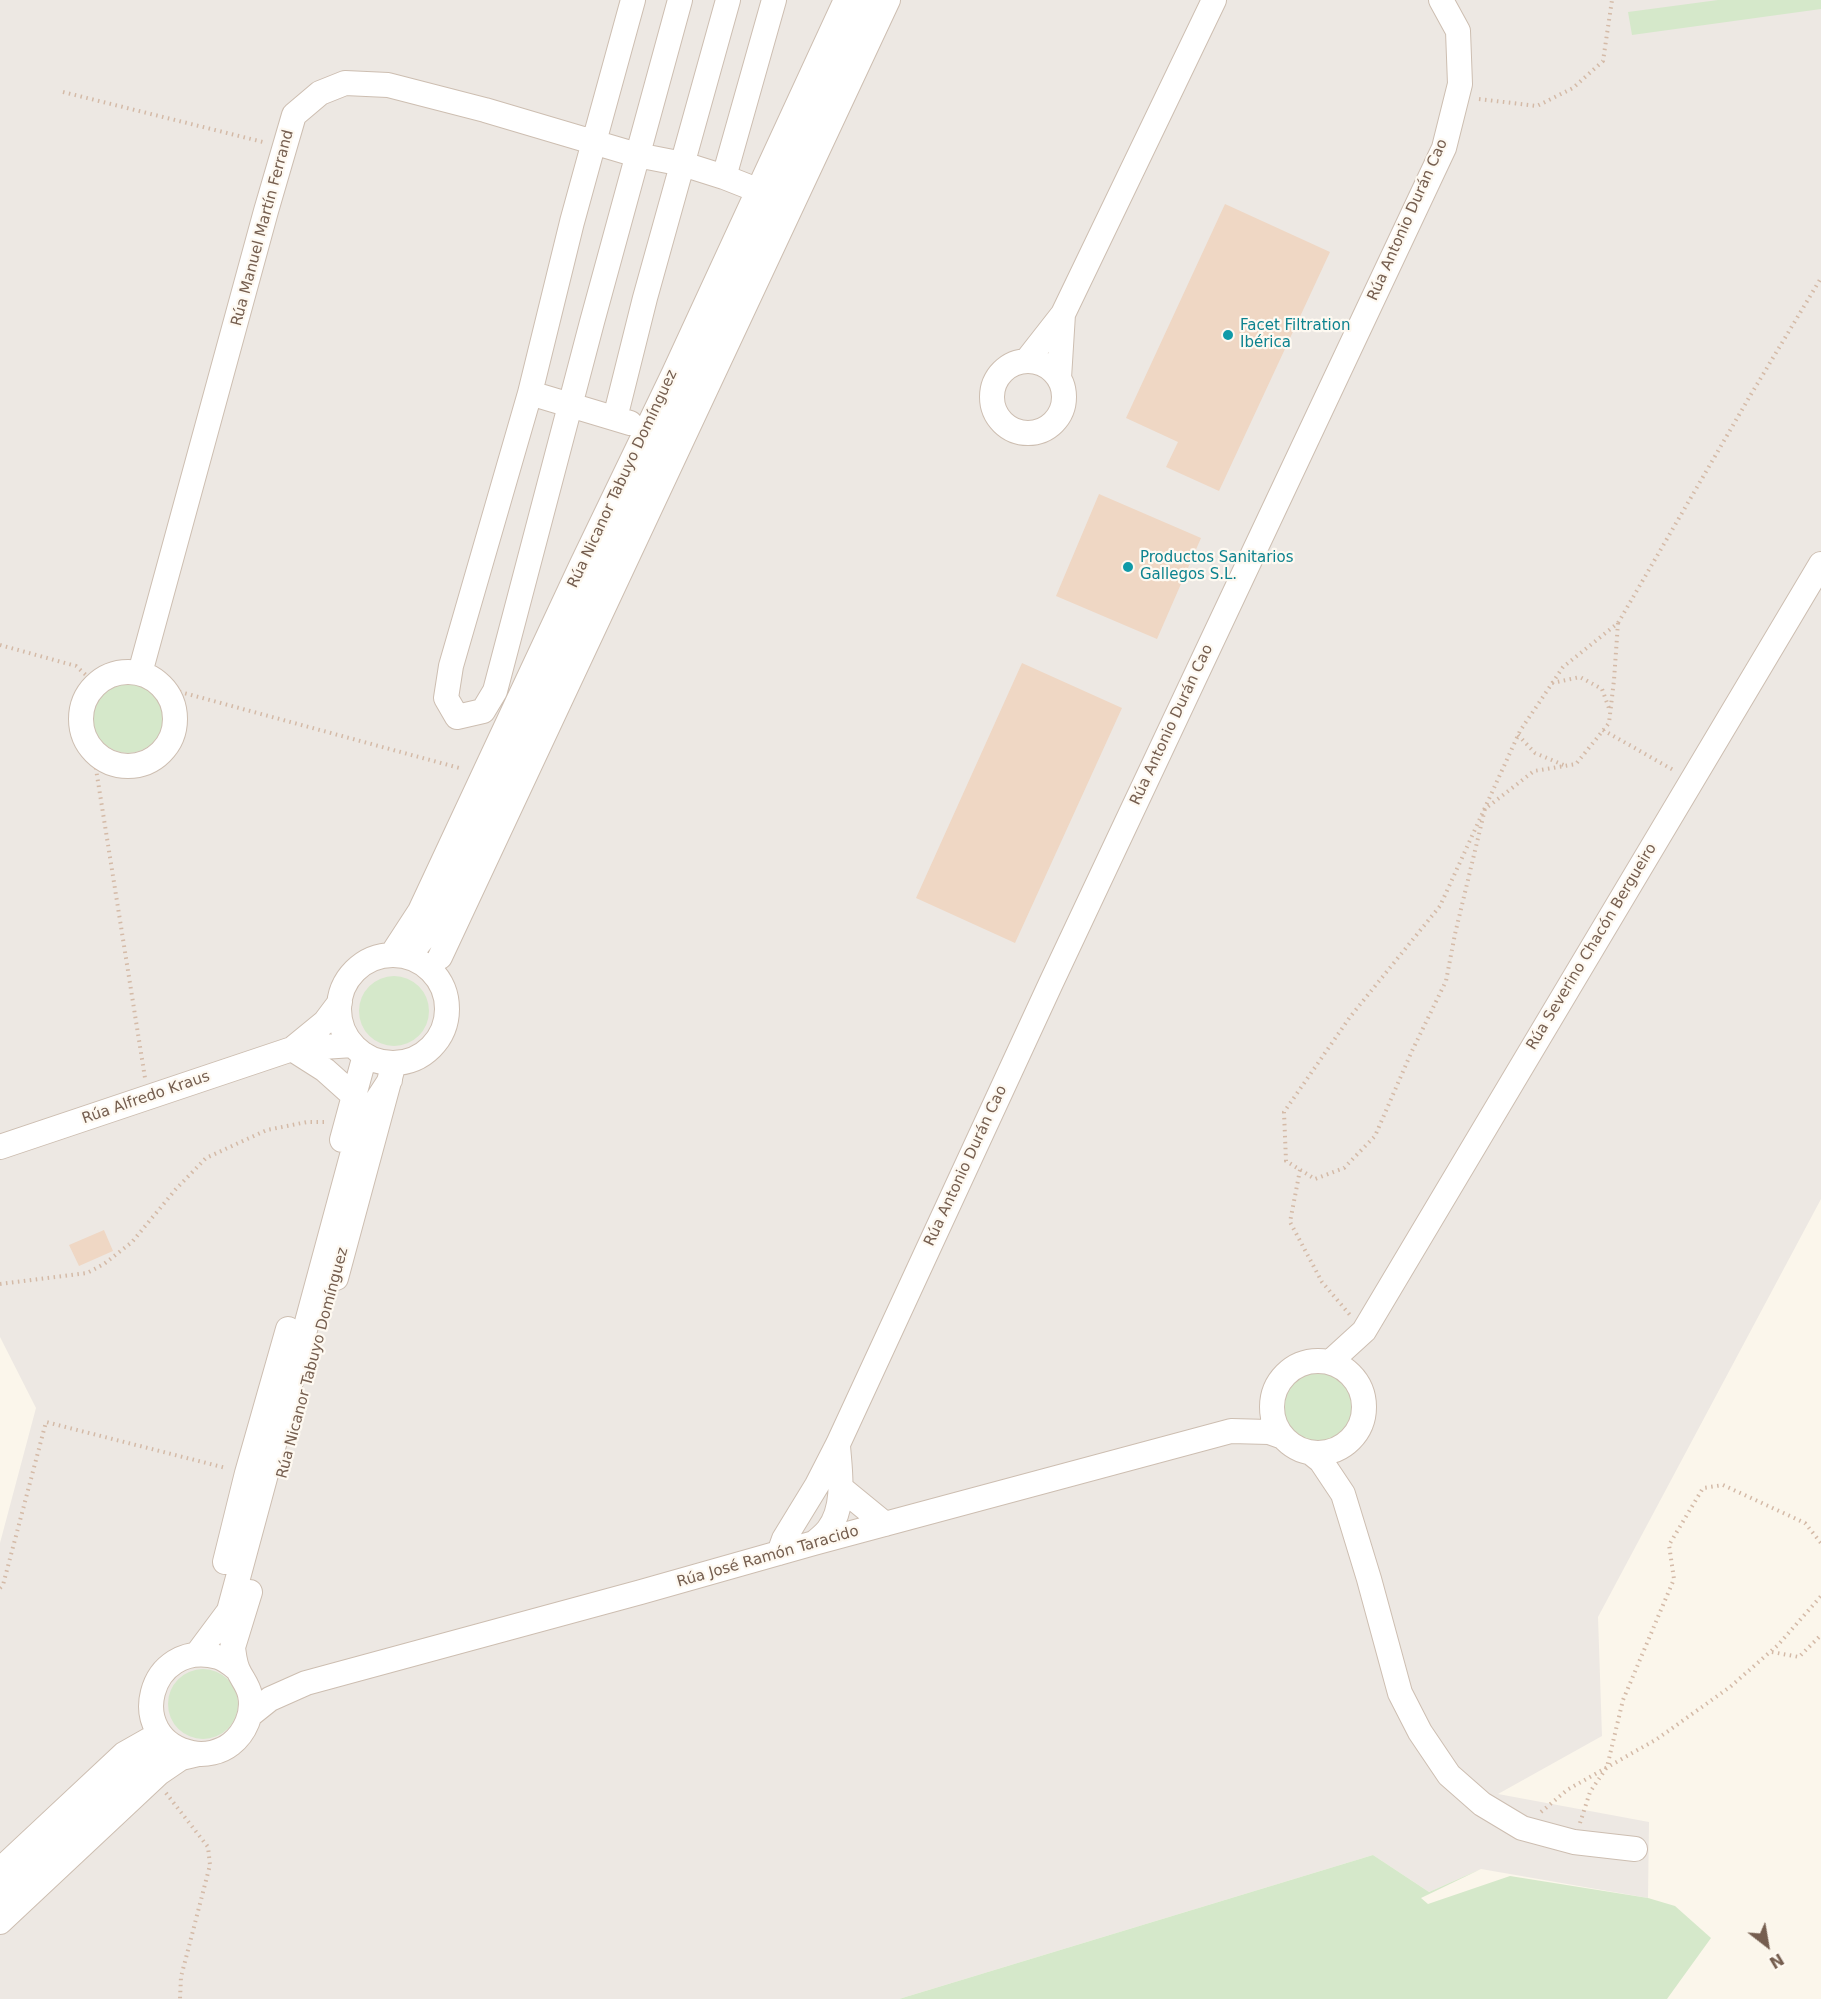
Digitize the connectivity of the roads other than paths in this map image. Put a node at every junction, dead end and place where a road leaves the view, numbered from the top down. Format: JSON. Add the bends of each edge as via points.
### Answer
{"nodes":[{"id":1,"x":633,"y":0,"type":"edge"},
{"id":2,"x":680,"y":0,"type":"edge"},
{"id":3,"x":728,"y":0,"type":"edge"},
{"id":4,"x":774,"y":0,"type":"edge"},
{"id":5,"x":846,"y":0,"type":"edge"},
{"id":6,"x":867,"y":0,"type":"edge"},
{"id":7,"x":888,"y":0,"type":"edge"},
{"id":8,"x":1214,"y":0,"type":"edge"},
{"id":9,"x":1441,"y":0,"type":"edge"},
{"id":10,"x":594,"y":143,"type":"junction"},
{"id":11,"x":637,"y":155,"type":"junction"},
{"id":12,"x":682,"y":164,"type":"junction"},
{"id":13,"x":724,"y":177,"type":"junction"},
{"id":14,"x":757,"y":190,"type":"junction"},
{"id":15,"x":1063,"y":314,"type":"junction"},
{"id":16,"x":1027,"y":360,"type":"junction"},
{"id":17,"x":1059,"y":378,"type":"junction"},
{"id":18,"x":530,"y":393,"type":"junction"},
{"id":19,"x":570,"y":405,"type":"junction"},
{"id":20,"x":615,"y":418,"type":"junction"},
{"id":21,"x":646,"y":429,"type":"junction"},
{"id":22,"x":1821,"y":564,"type":"edge"},
{"id":23,"x":140,"y":673,"type":"junction"},
{"id":24,"x":438,"y":920,"type":"junction"},
{"id":25,"x":400,"y":956,"type":"junction"},
{"id":26,"x":440,"y":957,"type":"junction"},
{"id":27,"x":442,"y":986,"type":"junction"},
{"id":28,"x":340,"y":1002,"type":"junction"},
{"id":29,"x":292,"y":1049,"type":"junction"},
{"id":30,"x":359,"y":1050,"type":"junction"},
{"id":31,"x":392,"y":1072,"type":"junction"},
{"id":32,"x":354,"y":1096,"type":"junction"},
{"id":33,"x":354,"y":1124,"type":"junction"},
{"id":34,"x":0,"y":1147,"type":"edge"},
{"id":35,"x":1364,"y":1331,"type":"junction"},
{"id":36,"x":1330,"y":1362,"type":"junction"},
{"id":37,"x":1358,"y":1382,"type":"junction"},
{"id":38,"x":1273,"y":1399,"type":"junction"},
{"id":39,"x":1231,"y":1431,"type":"junction"},
{"id":40,"x":1283,"y":1437,"type":"junction"},
{"id":41,"x":1345,"y":1445,"type":"junction"},
{"id":42,"x":1311,"y":1453,"type":"junction"},
{"id":43,"x":829,"y":1486,"type":"junction"},
{"id":44,"x":1343,"y":1494,"type":"junction"},
{"id":45,"x":885,"y":1524,"type":"junction"},
{"id":46,"x":814,"y":1543,"type":"junction"},
{"id":47,"x":779,"y":1553,"type":"junction"},
{"id":48,"x":229,"y":1611,"type":"junction"},
{"id":49,"x":234,"y":1644,"type":"junction"},
{"id":50,"x":202,"y":1647,"type":"junction"},
{"id":51,"x":241,"y":1674,"type":"junction"},
{"id":52,"x":306,"y":1683,"type":"junction"},
{"id":53,"x":250,"y":1715,"type":"junction"},
{"id":54,"x":156,"y":1733,"type":"junction"},
{"id":55,"x":187,"y":1751,"type":"junction"},
{"id":56,"x":146,"y":1773,"type":"junction"},
{"id":57,"x":32,"y":1840,"type":"junction"},
{"id":58,"x":0,"y":1843,"type":"edge"},
{"id":59,"x":1635,"y":1850,"type":"dead end"},
{"id":60,"x":0,"y":1870,"type":"edge"},
{"id":61,"x":0,"y":1897,"type":"edge"},
{"id":62,"x":0,"y":1922,"type":"edge"}],
"edges":[{"from":1,"to":10,"type":"street"},
{"from":2,"to":11,"type":"street"},
{"from":3,"to":12,"type":"street"},
{"from":4,"to":13,"type":"street"},
{"from":5,"to":14,"type":"street","name":"Rúa Nicanor Tabuyo Domínguez"},
{"from":6,"to":24,"type":"street","name":"Rúa Nicanor Tabuyo Domínguez"},
{"from":7,"to":26,"type":"street","name":"Rúa Nicanor Tabuyo Domínguez"},
{"from":8,"to":15,"type":"street"},
{"from":9,"to":43,"type":"street","name":"Rúa Antonio Durán Cao","via":[[1458,31],[1460,84],[1444,148],[838,1444]]},
{"from":10,"to":11,"type":"street","name":"Rúa Manuel Martín Ferrand"},
{"from":10,"to":18,"type":"street"},
{"from":10,"to":23,"type":"street","name":"Rúa Manuel Martín Ferrand","via":[[388,86],[345,82],[320,93],[294,115]]},
{"from":11,"to":12,"type":"street","name":"Rúa Manuel Martín Ferrand"},
{"from":11,"to":19,"type":"street"},
{"from":12,"to":13,"type":"street","name":"Rúa Manuel Martín Ferrand"},
{"from":12,"to":20,"type":"street"},
{"from":13,"to":14,"type":"street","name":"Rúa Manuel Martín Ferrand"},
{"from":14,"to":21,"type":"street","name":"Rúa Nicanor Tabuyo Domínguez"},
{"from":15,"to":16,"type":"street"},
{"from":15,"to":17,"type":"street"},
{"from":16,"to":17,"type":"street","via":[[1049,365]]},
{"from":16,"to":17,"type":"street","via":[[1008,366],[993,385],[995,415],[1007,427],[1035,433],[1054,423],[1064,401]]},
{"from":18,"to":19,"type":"street"},
{"from":18,"to":19,"type":"street","via":[[451,666],[446,698],[457,717],[483,711],[495,691]]},
{"from":19,"to":20,"type":"street"},
{"from":20,"to":21,"type":"street"},
{"from":21,"to":25,"type":"street","name":"Rúa Nicanor Tabuyo Domínguez"},
{"from":22,"to":35,"type":"street","name":"Rúa Severino Chacón Bergueiro"},
{"from":23,"to":23,"type":"street","via":[[110,675],[88,693],[81,708],[83,735],[93,750],[121,766],[135,765],[158,755],[174,726],[169,696]]},
{"from":24,"to":25,"type":"street","name":"Rúa Nicanor Tabuyo Domínguez"},
{"from":24,"to":26,"type":"street","name":"Rúa Nicanor Tabuyo Domínguez"},
{"from":25,"to":27,"type":"street","via":[[428,968]]},
{"from":25,"to":28,"type":"street","via":[[377,957],[363,964],[352,974]]},
{"from":26,"to":27,"type":"street","name":"Rúa Nicanor Tabuyo Domínguez"},
{"from":27,"to":31,"type":"street","via":[[447,1000],[443,1030],[424,1054]]},
{"from":28,"to":29,"type":"street","name":"Rúa Alfredo Kraus","via":[[325,1022]]},
{"from":28,"to":30,"type":"street","via":[[345,1032]]},
{"from":29,"to":30,"type":"street","name":"Rúa Alfredo Kraus"},
{"from":29,"to":32,"type":"street","via":[[325,1070]]},
{"from":29,"to":34,"type":"street","name":"Rúa Alfredo Kraus"},
{"from":30,"to":31,"type":"street"},
{"from":30,"to":32,"type":"street","name":"Rúa Nicanor Tabuyo Domínguez"},
{"from":31,"to":33,"type":"street","name":"Rúa Nicanor Tabuyo Domínguez"},
{"from":31,"to":49,"type":"street","name":"Rúa Nicanor Tabuyo Domínguez"},
{"from":32,"to":33,"type":"street","name":"Rúa Nicanor Tabuyo Domínguez"},
{"from":33,"to":48,"type":"street","name":"Rúa Nicanor Tabuyo Domínguez"},
{"from":33,"to":50,"type":"street","name":"Rúa Nicanor Tabuyo Domínguez","via":[[247,1473]]},
{"from":35,"to":36,"type":"street","name":"Rúa Severino Chacón Bergueiro"},
{"from":35,"to":37,"type":"street","name":"Rúa Severino Chacón Bergueiro"},
{"from":36,"to":37,"type":"street"},
{"from":36,"to":38,"type":"street","via":[[1315,1361],[1287,1373]]},
{"from":37,"to":41,"type":"street","via":[[1363,1395],[1362,1423]]},
{"from":38,"to":39,"type":"street","name":"Rúa José Ramón Taracido"},
{"from":38,"to":40,"type":"street","via":[[1272,1413]]},
{"from":39,"to":40,"type":"street","name":"Rúa José Ramón Taracido","via":[[1269,1432]]},
{"from":39,"to":45,"type":"street","name":"Rúa José Ramón Taracido"},
{"from":40,"to":42,"type":"street"},
{"from":41,"to":42,"type":"street"},
{"from":41,"to":44,"type":"street","via":[[1341,1455]]},
{"from":42,"to":44,"type":"street"},
{"from":43,"to":45,"type":"street"},
{"from":43,"to":46,"type":"street","name":"Rúa Antonio Durán Cao","via":[[814,1510]]},
{"from":43,"to":47,"type":"street","name":"Rúa Antonio Durán Cao","via":[[784,1539]]},
{"from":44,"to":59,"type":"street","via":[[1400,1693],[1449,1775],[1482,1804],[1522,1828],[1574,1842]]},
{"from":45,"to":46,"type":"street","name":"Rúa José Ramón Taracido"},
{"from":46,"to":47,"type":"street","name":"Rúa José Ramón Taracido"},
{"from":47,"to":52,"type":"street","name":"Rúa José Ramón Taracido"},
{"from":48,"to":49,"type":"street","name":"Rúa Nicanor Tabuyo Domínguez"},
{"from":48,"to":50,"type":"street","name":"Rúa Nicanor Tabuyo Domínguez"},
{"from":49,"to":51,"type":"street","name":"Rúa Nicanor Tabuyo Domínguez"},
{"from":50,"to":51,"type":"street"},
{"from":50,"to":54,"type":"street","via":[[173,1662],[156,1680],[151,1708]]},
{"from":51,"to":52,"type":"street","name":"Rúa José Ramón Taracido"},
{"from":51,"to":53,"type":"street","via":[[251,1696]]},
{"from":52,"to":53,"type":"street","name":"Rúa José Ramón Taracido","via":[[270,1699]]},
{"from":53,"to":55,"type":"street","via":[[230,1745],[214,1753]]},
{"from":54,"to":55,"type":"street"},
{"from":54,"to":56,"type":"street"},
{"from":54,"to":57,"type":"street","via":[[124,1754]]},
{"from":55,"to":56,"type":"street"},
{"from":56,"to":61,"type":"street"},
{"from":56,"to":62,"type":"street"},
{"from":57,"to":58,"type":"street"},
{"from":57,"to":60,"type":"street"}]}
